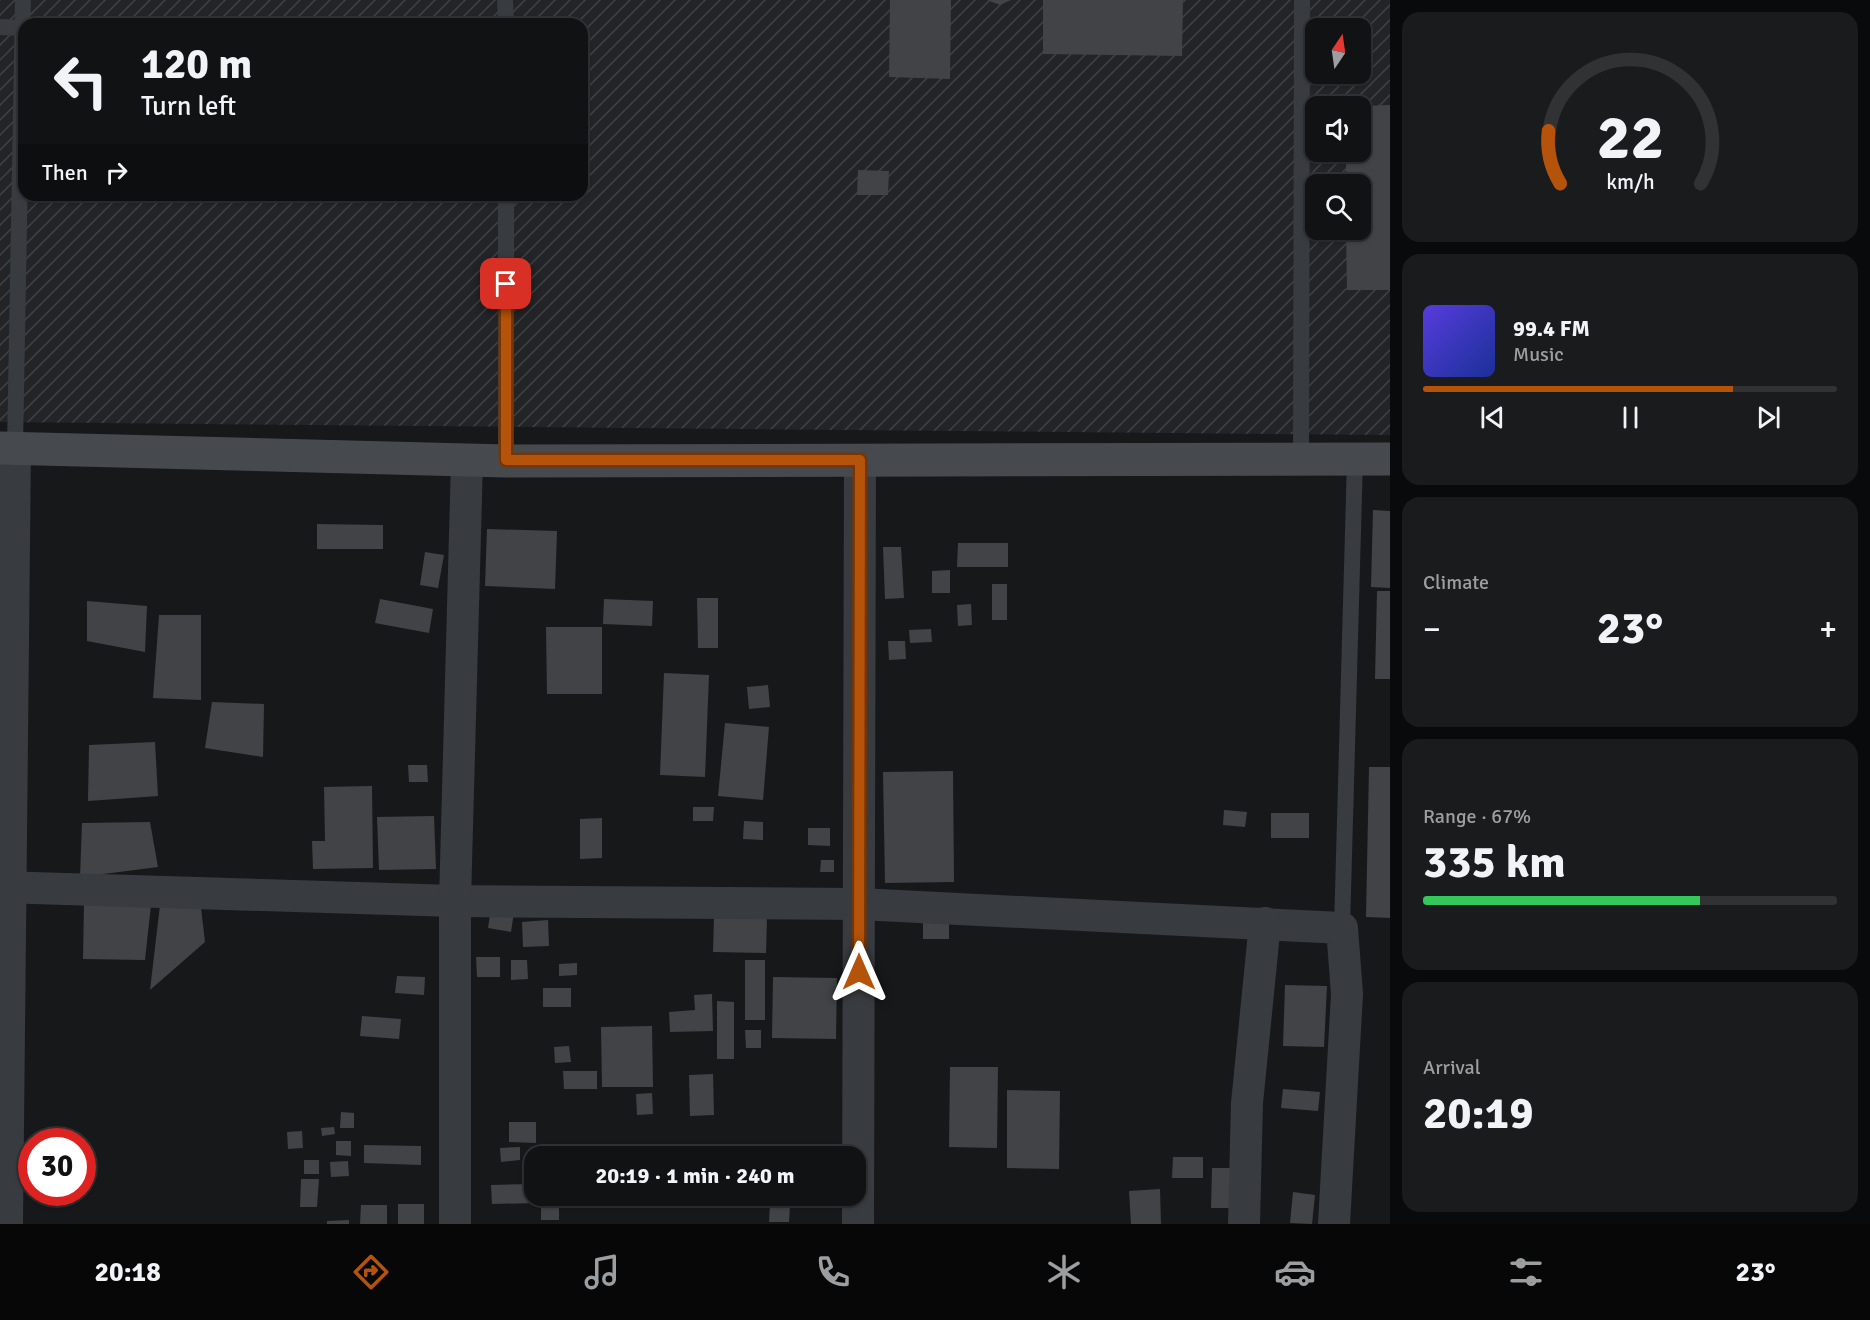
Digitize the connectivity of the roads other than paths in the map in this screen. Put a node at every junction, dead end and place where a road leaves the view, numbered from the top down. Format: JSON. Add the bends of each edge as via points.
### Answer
{"nodes":[{"id":1,"x":23,"y":0,"type":"edge"},
{"id":2,"x":506,"y":0,"type":"edge"},
{"id":3,"x":1302,"y":0,"type":"edge"},
{"id":4,"x":23,"y":18,"type":"edge"},
{"id":5,"x":506,"y":18,"type":"edge"},
{"id":6,"x":0,"y":27,"type":"edge"},
{"id":7,"x":18,"y":28,"type":"edge"},
{"id":8,"x":18,"y":168,"type":"edge"},
{"id":9,"x":506,"y":201,"type":"edge"},
{"id":10,"x":8,"y":448,"type":"edge"},
{"id":11,"x":1301,"y":459,"type":"junction"},
{"id":12,"x":1355,"y":459,"type":"junction"},
{"id":13,"x":1390,"y":459,"type":"edge"},
{"id":14,"x":467,"y":460,"type":"junction"},
{"id":15,"x":506,"y":460,"type":"junction"},
{"id":16,"x":860,"y":460,"type":"junction"},
{"id":17,"x":6,"y":887,"type":"edge"},
{"id":18,"x":455,"y":901,"type":"junction"},
{"id":19,"x":859,"y":904,"type":"junction"},
{"id":20,"x":1265,"y":923,"type":"junction"},
{"id":21,"x":1342,"y":928,"type":"junction"},
{"id":22,"x":7,"y":1224,"type":"edge"},
{"id":23,"x":455,"y":1224,"type":"edge"},
{"id":24,"x":858,"y":1224,"type":"edge"},
{"id":25,"x":1244,"y":1224,"type":"edge"},
{"id":26,"x":1334,"y":1224,"type":"edge"}],
"edges":[{"from":1,"to":4,"type":"lane"},
{"from":2,"to":5,"type":"lane"},
{"from":3,"to":11,"type":"lane"},
{"from":6,"to":7,"type":"lane"},
{"from":8,"to":10,"type":"lane"},
{"from":9,"to":15,"type":"lane"},
{"from":10,"to":14,"type":"street"},
{"from":10,"to":17,"type":"street"},
{"from":11,"to":12,"type":"street"},
{"from":11,"to":16,"type":"street"},
{"from":12,"to":13,"type":"street"},
{"from":12,"to":21,"type":"lane"},
{"from":14,"to":15,"type":"street"},
{"from":14,"to":18,"type":"street"},
{"from":15,"to":16,"type":"street"},
{"from":16,"to":19,"type":"street"},
{"from":17,"to":18,"type":"street"},
{"from":17,"to":22,"type":"street"},
{"from":18,"to":19,"type":"street"},
{"from":18,"to":23,"type":"street"},
{"from":19,"to":20,"type":"street"},
{"from":19,"to":24,"type":"street"},
{"from":20,"to":21,"type":"street"},
{"from":20,"to":25,"type":"street","via":[[1247,1103]]},
{"from":21,"to":26,"type":"street","via":[[1347,994]]}]}
